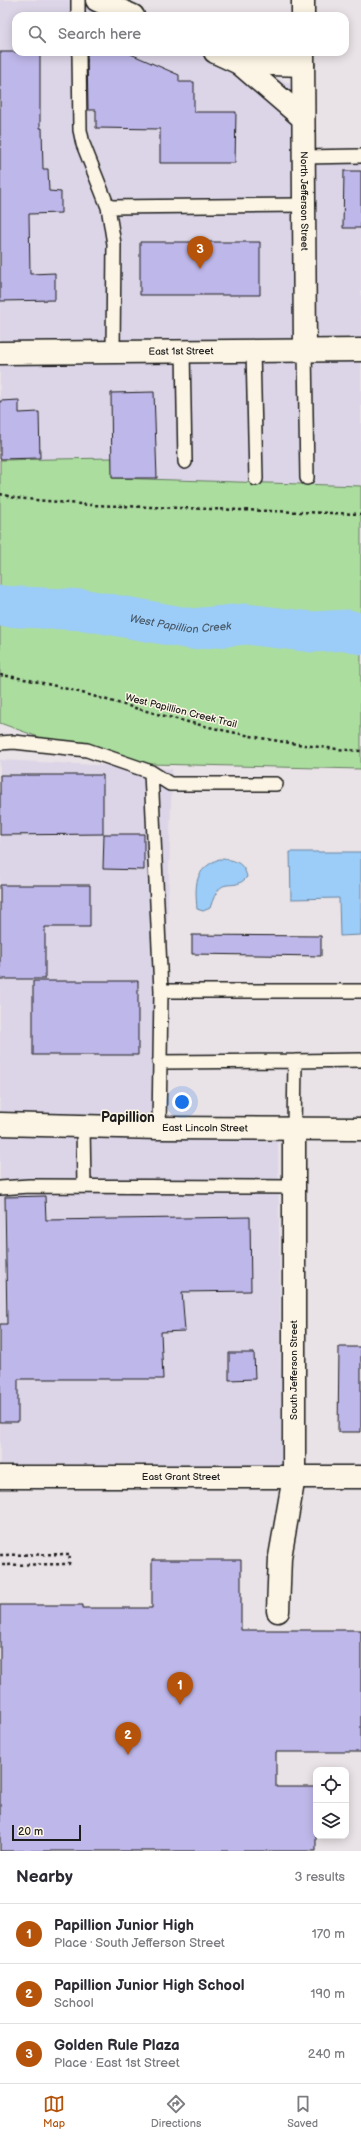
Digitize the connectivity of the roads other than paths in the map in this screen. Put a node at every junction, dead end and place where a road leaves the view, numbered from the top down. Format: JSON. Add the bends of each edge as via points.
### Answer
{"nodes":[{"id":1,"x":78,"y":0,"type":"edge"},
{"id":2,"x":98,"y":0,"type":"edge"},
{"id":3,"x":303,"y":0,"type":"edge"},
{"id":4,"x":78,"y":12,"type":"edge"},
{"id":5,"x":124,"y":12,"type":"edge"},
{"id":6,"x":303,"y":12,"type":"edge"},
{"id":7,"x":79,"y":56,"type":"edge"},
{"id":8,"x":225,"y":56,"type":"edge"},
{"id":9,"x":303,"y":58,"type":"edge"},
{"id":10,"x":239,"y":62,"type":"junction"},
{"id":11,"x":303,"y":118,"type":"junction"},
{"id":12,"x":361,"y":156,"type":"edge"},
{"id":13,"x":303,"y":157,"type":"junction"},
{"id":14,"x":303,"y":205,"type":"junction"},
{"id":15,"x":108,"y":207,"type":"junction"},
{"id":16,"x":184,"y":350,"type":"junction"},
{"id":17,"x":253,"y":350,"type":"junction"},
{"id":18,"x":305,"y":350,"type":"junction"},
{"id":19,"x":361,"y":350,"type":"edge"},
{"id":20,"x":113,"y":351,"type":"junction"},
{"id":21,"x":0,"y":353,"type":"edge"},
{"id":22,"x":185,"y":462,"type":"dead end"},
{"id":23,"x":307,"y":478,"type":"dead end"},
{"id":24,"x":256,"y":479,"type":"dead end"},
{"id":25,"x":0,"y":743,"type":"edge"},
{"id":26,"x":151,"y":772,"type":"junction"},
{"id":27,"x":276,"y":784,"type":"dead end"},
{"id":28,"x":161,"y":990,"type":"junction"},
{"id":29,"x":361,"y":991,"type":"edge"},
{"id":30,"x":361,"y":1060,"type":"edge"},
{"id":31,"x":295,"y":1061,"type":"junction"},
{"id":32,"x":159,"y":1062,"type":"junction"},
{"id":33,"x":0,"y":1124,"type":"edge"},
{"id":34,"x":83,"y":1126,"type":"junction"},
{"id":35,"x":159,"y":1128,"type":"junction"},
{"id":36,"x":294,"y":1128,"type":"junction"},
{"id":37,"x":361,"y":1129,"type":"edge"},
{"id":38,"x":84,"y":1186,"type":"junction"},
{"id":39,"x":294,"y":1187,"type":"junction"},
{"id":40,"x":0,"y":1188,"type":"edge"},
{"id":41,"x":0,"y":1477,"type":"edge"},
{"id":42,"x":294,"y":1477,"type":"junction"},
{"id":43,"x":361,"y":1477,"type":"edge"},
{"id":44,"x":278,"y":1611,"type":"dead end"}],
"edges":[{"from":1,"to":4,"type":"lane"},
{"from":2,"to":5,"type":"street"},
{"from":3,"to":6,"type":"street"},
{"from":7,"to":15,"type":"lane","via":[[80,130]]},
{"from":8,"to":10,"type":"street"},
{"from":9,"to":10,"type":"street"},
{"from":9,"to":11,"type":"street","name":"North Jefferson Street"},
{"from":10,"to":11,"type":"street"},
{"from":11,"to":13,"type":"street","name":"North Jefferson Street"},
{"from":12,"to":13,"type":"lane"},
{"from":13,"to":14,"type":"street","name":"North Jefferson Street"},
{"from":14,"to":15,"type":"lane"},
{"from":14,"to":18,"type":"street","name":"North Jefferson Street"},
{"from":15,"to":20,"type":"lane","via":[[114,244]]},
{"from":16,"to":17,"type":"street","name":"East 1st Street"},
{"from":16,"to":20,"type":"street","name":"East 1st Street"},
{"from":16,"to":22,"type":"lane"},
{"from":17,"to":18,"type":"street","name":"East 1st Street"},
{"from":17,"to":24,"type":"lane"},
{"from":18,"to":19,"type":"street","name":"East 1st Street"},
{"from":18,"to":23,"type":"lane"},
{"from":20,"to":21,"type":"street","name":"East 1st Street"},
{"from":25,"to":26,"type":"lane","via":[[14,742],[87,750]]},
{"from":26,"to":27,"type":"lane","via":[[170,784]]},
{"from":26,"to":28,"type":"lane"},
{"from":28,"to":29,"type":"lane"},
{"from":28,"to":32,"type":"lane"},
{"from":30,"to":31,"type":"lane"},
{"from":31,"to":32,"type":"lane"},
{"from":31,"to":36,"type":"lane"},
{"from":32,"to":35,"type":"lane"},
{"from":33,"to":34,"type":"street","name":"East Lincoln Street"},
{"from":34,"to":35,"type":"street","name":"East Lincoln Street"},
{"from":34,"to":38,"type":"lane"},
{"from":35,"to":36,"type":"street","name":"East Lincoln Street"},
{"from":36,"to":37,"type":"street","name":"East Lincoln Street"},
{"from":36,"to":39,"type":"street","name":"South Jefferson Street"},
{"from":38,"to":39,"type":"lane"},
{"from":38,"to":40,"type":"lane"},
{"from":39,"to":42,"type":"street","name":"South Jefferson Street"},
{"from":41,"to":42,"type":"street","name":"East Grant Street"},
{"from":42,"to":43,"type":"street","name":"East Grant Street"},
{"from":42,"to":44,"type":"street","name":"South Jefferson Street","via":[[280,1557]]}]}
